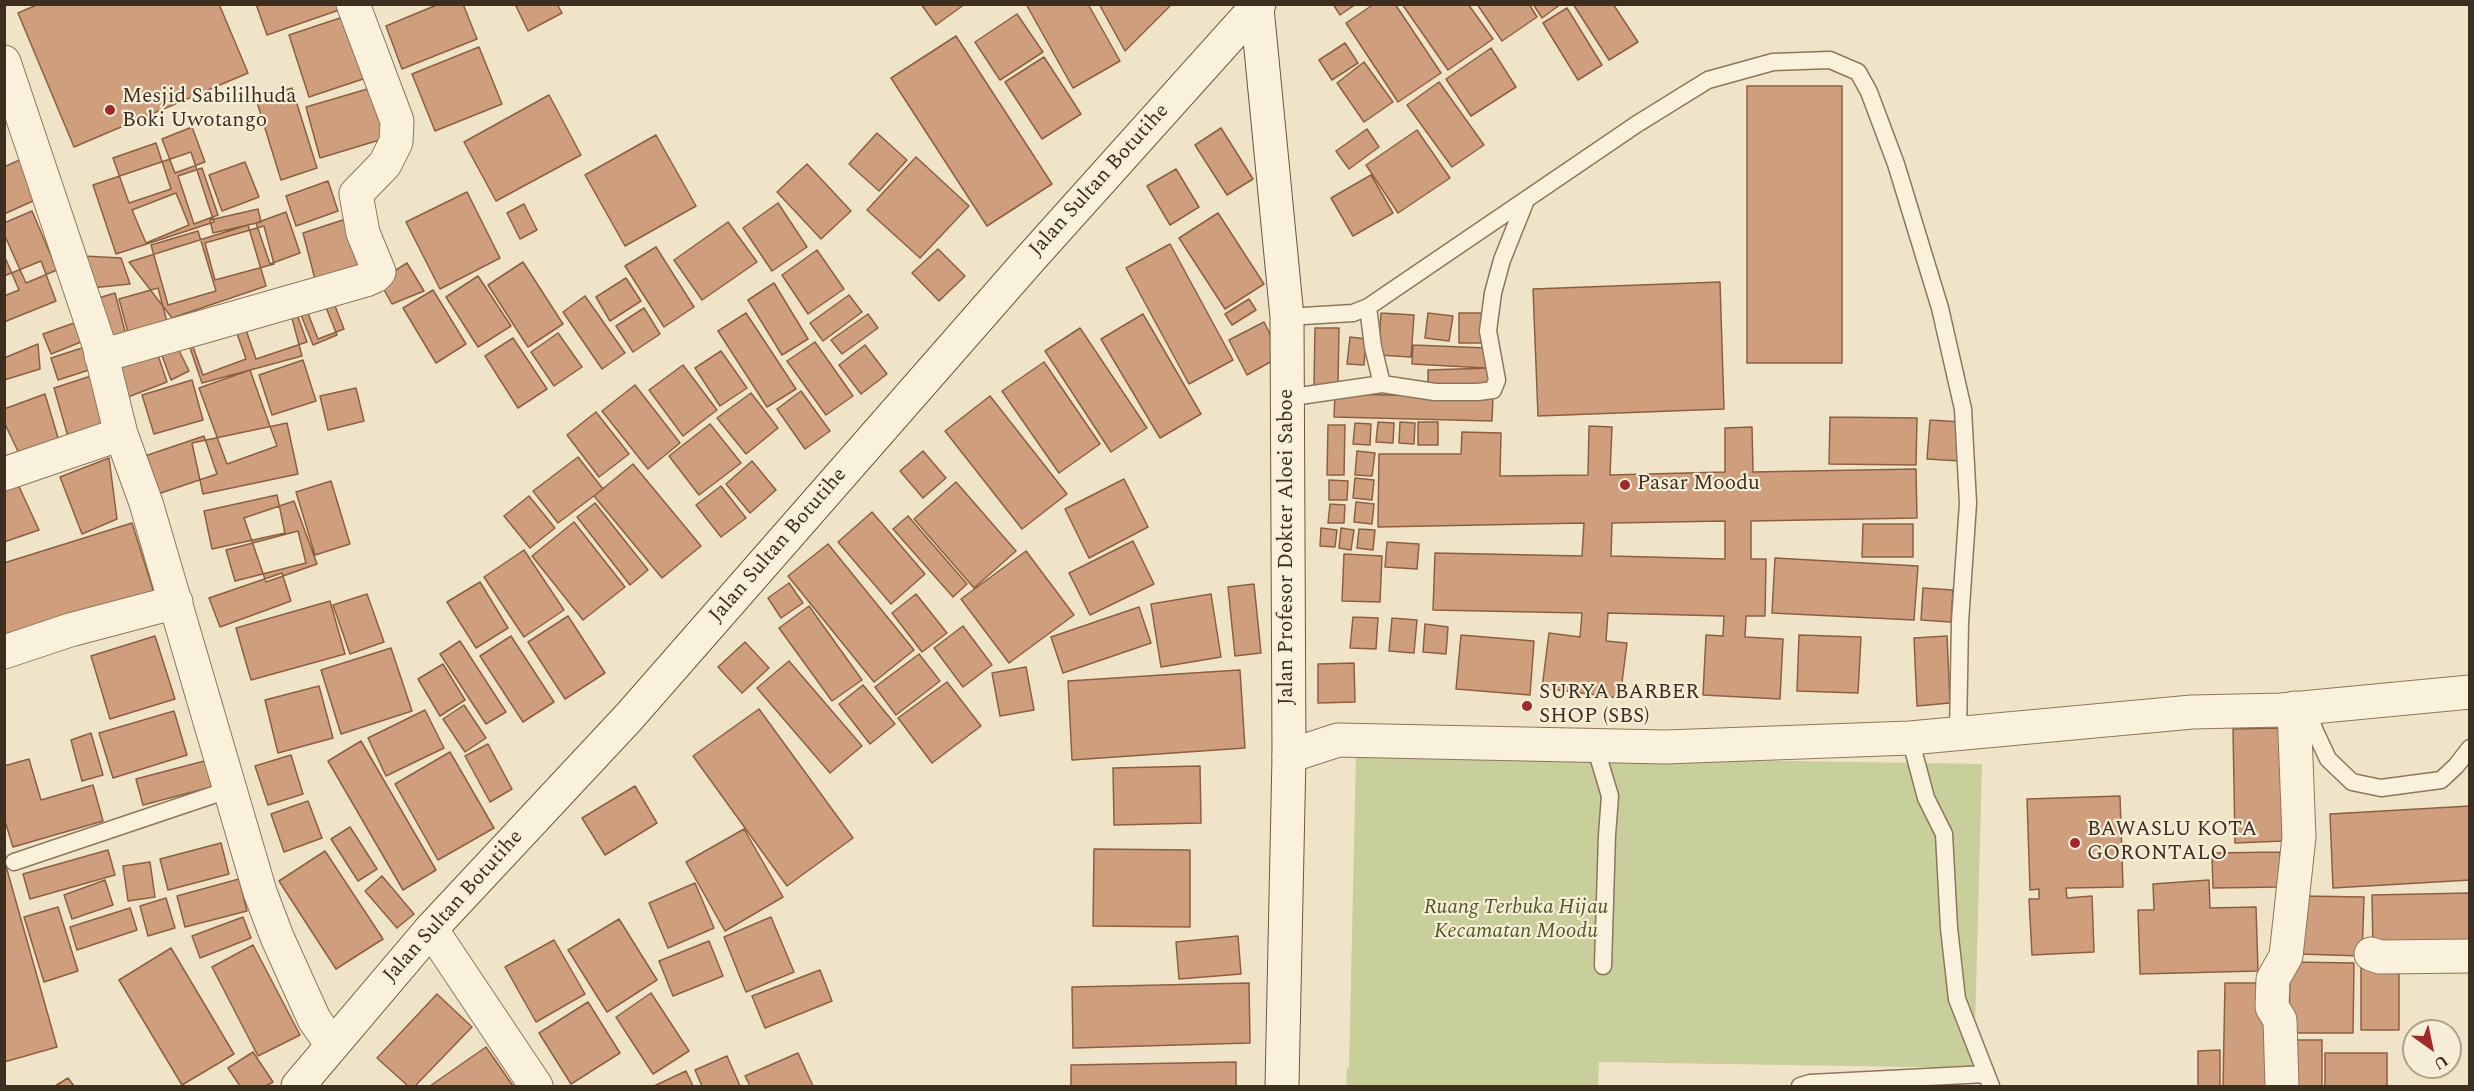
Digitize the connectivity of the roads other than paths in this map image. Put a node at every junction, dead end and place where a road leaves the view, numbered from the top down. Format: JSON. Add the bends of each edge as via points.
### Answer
{"nodes":[{"id":1,"x":353,"y":4,"type":"edge"},
{"id":2,"x":1257,"y":6,"type":"edge"},
{"id":3,"x":4,"y":62,"type":"edge"},
{"id":4,"x":1526,"y":200,"type":"junction"},
{"id":5,"x":1368,"y":307,"type":"junction"},
{"id":6,"x":1287,"y":317,"type":"junction"},
{"id":7,"x":101,"y":356,"type":"junction"},
{"id":8,"x":1383,"y":384,"type":"junction"},
{"id":9,"x":1286,"y":398,"type":"junction"},
{"id":10,"x":121,"y":434,"type":"junction"},
{"id":11,"x":4,"y":474,"type":"edge"},
{"id":12,"x":176,"y":602,"type":"junction"},
{"id":13,"x":4,"y":652,"type":"edge"},
{"id":14,"x":2469,"y":692,"type":"edge"},
{"id":15,"x":2301,"y":707,"type":"junction"},
{"id":16,"x":1958,"y":733,"type":"junction"},
{"id":17,"x":1910,"y":738,"type":"junction"},
{"id":18,"x":1595,"y":746,"type":"junction"},
{"id":19,"x":2469,"y":748,"type":"edge"},
{"id":20,"x":1289,"y":756,"type":"junction"},
{"id":21,"x":231,"y":789,"type":"junction"},
{"id":22,"x":14,"y":862,"type":"dead end"},
{"id":23,"x":431,"y":929,"type":"junction"},
{"id":24,"x":2371,"y":954,"type":"dead end"},
{"id":25,"x":2469,"y":956,"type":"edge"},
{"id":26,"x":1603,"y":966,"type":"dead end"},
{"id":27,"x":332,"y":1045,"type":"junction"},
{"id":28,"x":1989,"y":1080,"type":"edge"},
{"id":29,"x":303,"y":1085,"type":"edge"},
{"id":30,"x":536,"y":1086,"type":"edge"},
{"id":31,"x":1281,"y":1086,"type":"edge"},
{"id":32,"x":1800,"y":1086,"type":"edge"},
{"id":33,"x":2282,"y":1086,"type":"edge"}],
"edges":[{"from":1,"to":7,"type":"street","via":[[397,121],[396,142],[384,164],[356,194],[363,233],[379,272],[366,280]]},
{"from":2,"to":6,"type":"street","name":"Jalan Profesor Dokter Aloei Saboe"},
{"from":2,"to":23,"type":"street","name":"Jalan Sultan Botutihe","via":[[629,717]]},
{"from":3,"to":7,"type":"street"},
{"from":4,"to":5,"type":"lane"},
{"from":4,"to":8,"type":"lane","via":[[1492,293],[1488,331],[1497,380],[1493,390],[1435,392]]},
{"from":4,"to":16,"type":"lane","via":[[1708,80],[1773,62],[1830,60],[1858,72],[1888,143],[1909,208],[1940,308],[1963,409],[1968,503]]},
{"from":5,"to":6,"type":"lane","via":[[1353,313]]},
{"from":5,"to":8,"type":"lane"},
{"from":6,"to":9,"type":"street","name":"Jalan Profesor Dokter Aloei Saboe"},
{"from":7,"to":10,"type":"street"},
{"from":8,"to":9,"type":"lane"},
{"from":9,"to":20,"type":"street","name":"Jalan Profesor Dokter Aloei Saboe"},
{"from":10,"to":11,"type":"street"},
{"from":10,"to":12,"type":"street"},
{"from":12,"to":13,"type":"street"},
{"from":12,"to":21,"type":"street"},
{"from":14,"to":15,"type":"street"},
{"from":15,"to":16,"type":"street","via":[[2192,712]]},
{"from":15,"to":19,"type":"lane","via":[[2328,759],[2352,782],[2381,788],[2441,780]]},
{"from":15,"to":33,"type":"street","via":[[2299,837],[2286,956],[2273,979],[2271,1007],[2280,1020]]},
{"from":16,"to":17,"type":"street"},
{"from":17,"to":18,"type":"street"},
{"from":17,"to":28,"type":"lane","via":[[1926,798],[1944,834],[1957,999]]},
{"from":18,"to":20,"type":"street","via":[[1338,740]]},
{"from":18,"to":26,"type":"lane","via":[[1610,796]]},
{"from":20,"to":31,"type":"street","name":"Jalan Profesor Dokter Aloei Saboe"},
{"from":21,"to":22,"type":"lane"},
{"from":21,"to":27,"type":"street","via":[[277,937],[314,1019]]},
{"from":23,"to":27,"type":"street","name":"Jalan Sultan Botutihe"},
{"from":23,"to":30,"type":"street"},
{"from":24,"to":25,"type":"street"},
{"from":27,"to":29,"type":"street","name":"Jalan Sultan Botutihe"},
{"from":28,"to":32,"type":"lane"}]}
